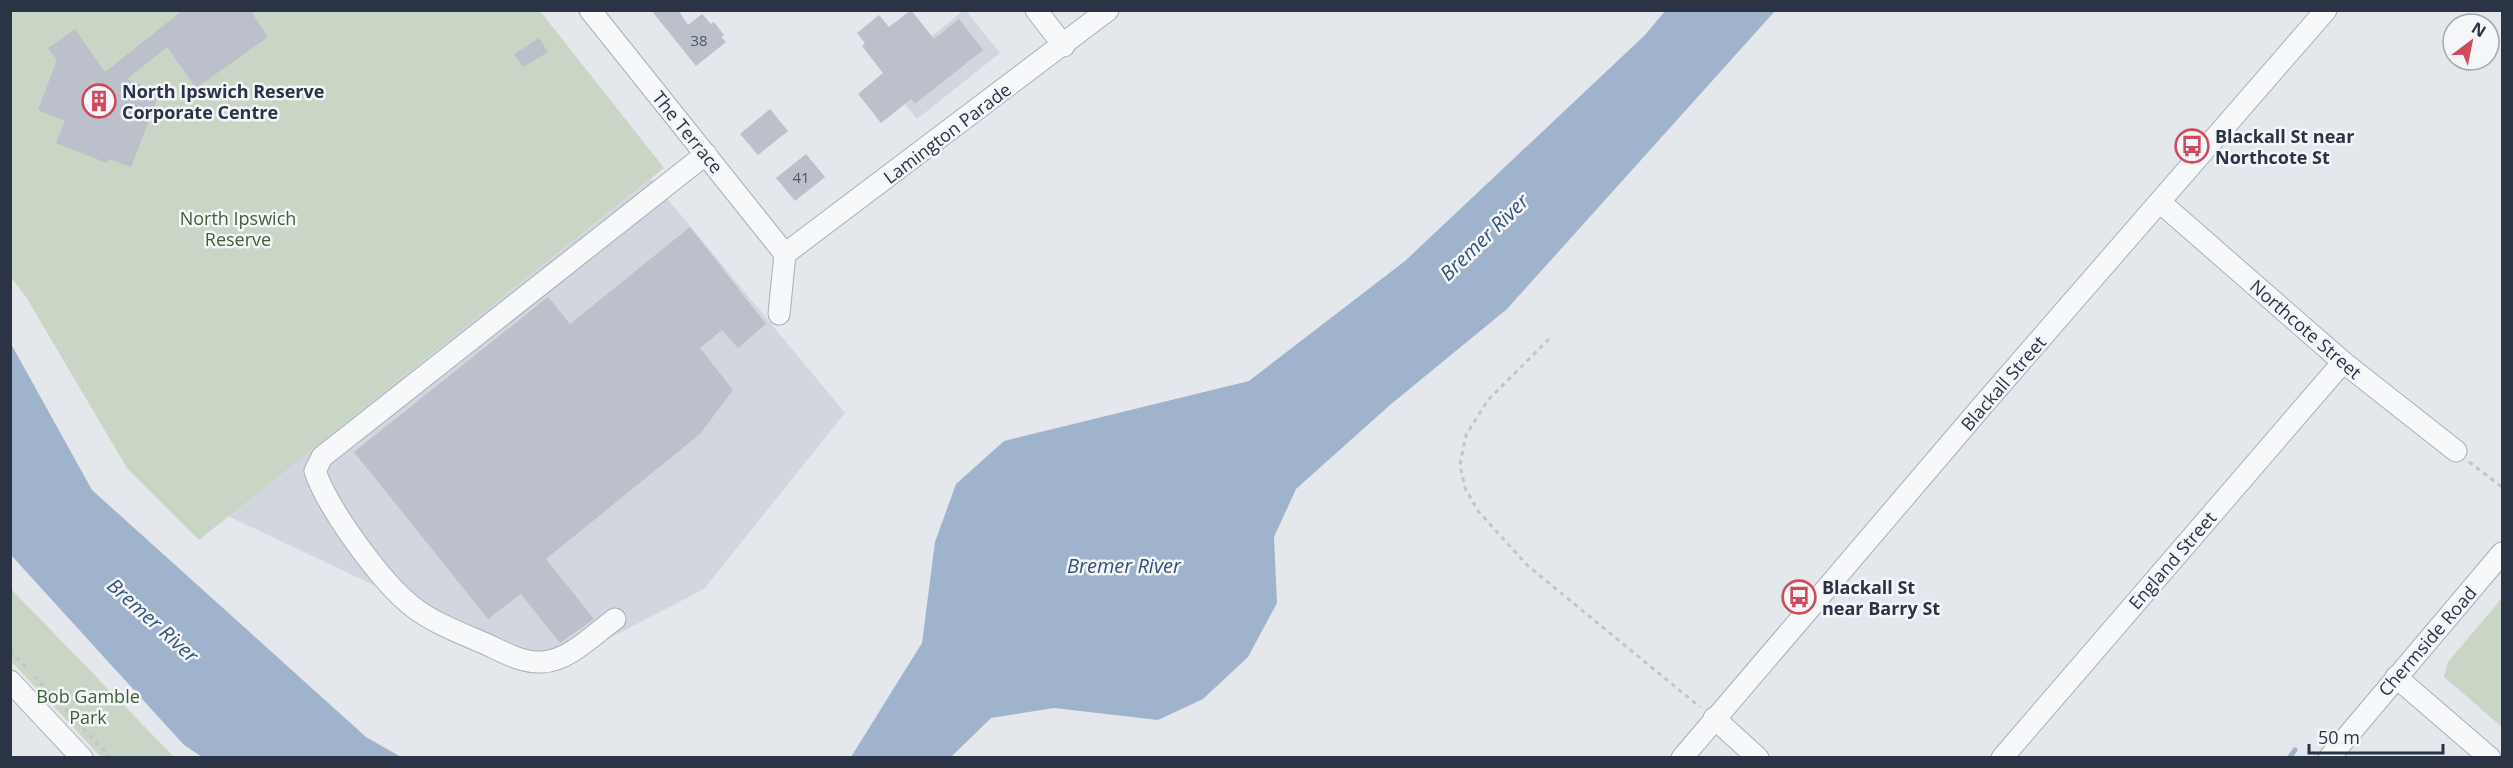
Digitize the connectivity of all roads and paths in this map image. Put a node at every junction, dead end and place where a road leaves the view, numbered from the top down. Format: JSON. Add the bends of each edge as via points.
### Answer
{"nodes":[{"id":1,"x":590,"y":10,"type":"edge"},
{"id":2,"x":1036,"y":10,"type":"edge"},
{"id":3,"x":1108,"y":10,"type":"edge"},
{"id":4,"x":2326,"y":10,"type":"edge"},
{"id":5,"x":1065,"y":46,"type":"junction"},
{"id":6,"x":706,"y":154,"type":"junction"},
{"id":7,"x":2161,"y":203,"type":"junction"},
{"id":8,"x":784,"y":254,"type":"junction"},
{"id":9,"x":779,"y":314,"type":"dead end"},
{"id":10,"x":1549,"y":339,"type":"dead end"},
{"id":11,"x":2343,"y":362,"type":"junction"},
{"id":12,"x":2456,"y":451,"type":"joint"},
{"id":13,"x":2502,"y":487,"type":"edge"},
{"id":14,"x":2502,"y":553,"type":"edge"},
{"id":15,"x":615,"y":619,"type":"dead end"},
{"id":16,"x":10,"y":651,"type":"edge"},
{"id":17,"x":2396,"y":677,"type":"junction"},
{"id":18,"x":11,"y":683,"type":"edge"},
{"id":19,"x":1714,"y":718,"type":"junction"},
{"id":20,"x":82,"y":758,"type":"edge"},
{"id":21,"x":111,"y":758,"type":"edge"},
{"id":22,"x":1682,"y":758,"type":"edge"},
{"id":23,"x":1758,"y":758,"type":"edge"},
{"id":24,"x":2002,"y":758,"type":"edge"},
{"id":25,"x":2329,"y":758,"type":"edge"},
{"id":26,"x":2490,"y":758,"type":"edge"}],
"edges":[{"from":1,"to":6,"type":"street","name":"The Terrace"},
{"from":2,"to":5,"type":"street"},
{"from":3,"to":5,"type":"street","name":"Lamington Parade"},
{"from":4,"to":7,"type":"street","name":"Blackall Street"},
{"from":5,"to":8,"type":"street","name":"Lamington Parade"},
{"from":6,"to":8,"type":"street","name":"The Terrace"},
{"from":6,"to":15,"type":"street","via":[[322,457],[315,471],[351,537],[412,606],[439,624],[520,659],[540,662],[567,654]]},
{"from":7,"to":11,"type":"street","name":"Northcote Street"},
{"from":7,"to":19,"type":"street","name":"Blackall Street"},
{"from":8,"to":9,"type":"street"},
{"from":10,"to":19,"type":"path","via":[[1488,400],[1467,435],[1460,465],[1465,488],[1478,511],[1528,566]]},
{"from":11,"to":12,"type":"street","name":"Northcote Street"},
{"from":11,"to":24,"type":"street","name":"England Street"},
{"from":12,"to":13,"type":"path"},
{"from":14,"to":17,"type":"street","name":"Chermside Road"},
{"from":16,"to":21,"type":"path"},
{"from":17,"to":25,"type":"street","name":"Chermside Road"},
{"from":17,"to":26,"type":"street"},
{"from":18,"to":20,"type":"street"},
{"from":19,"to":22,"type":"street","name":"Blackall Street"},
{"from":19,"to":23,"type":"street"}]}
